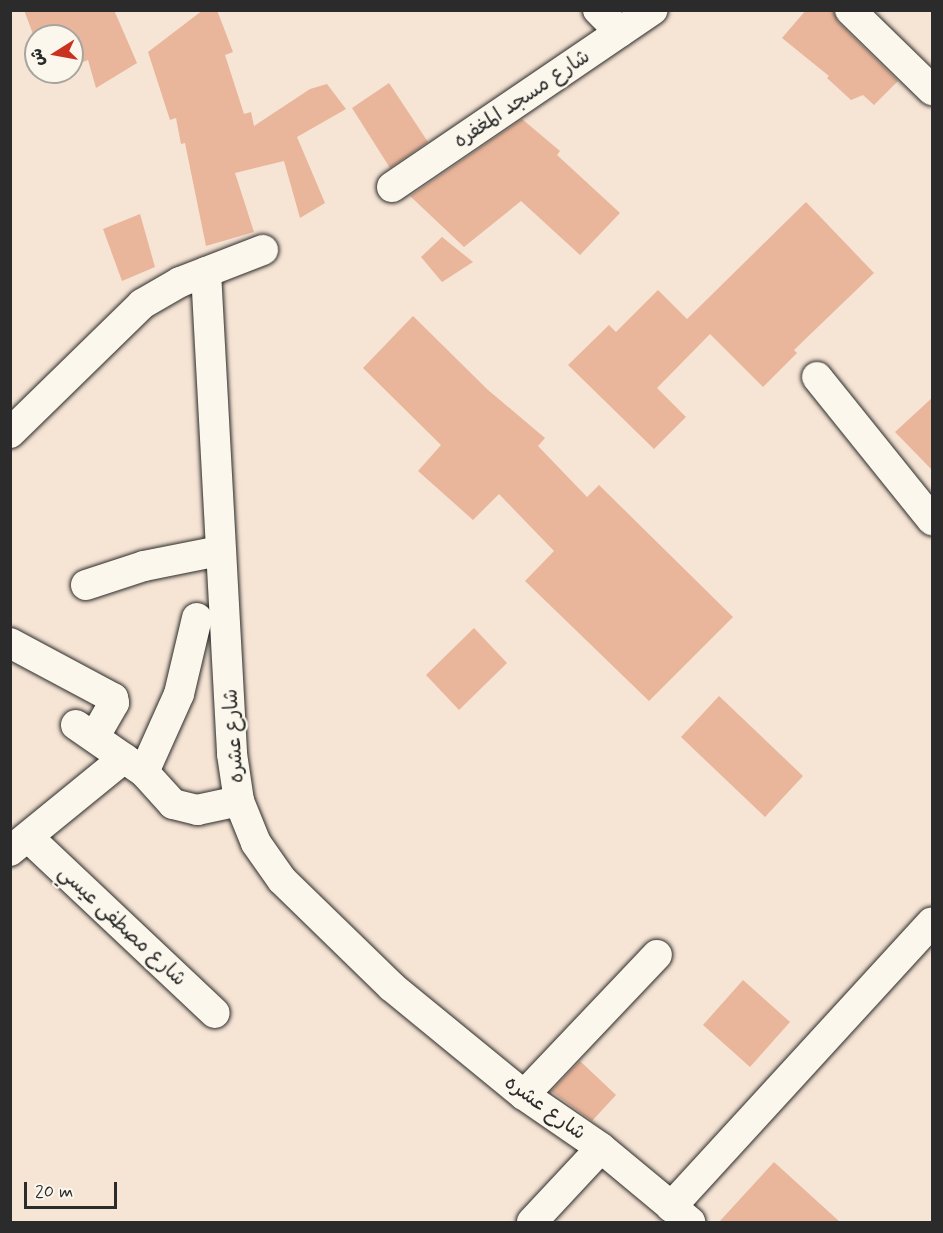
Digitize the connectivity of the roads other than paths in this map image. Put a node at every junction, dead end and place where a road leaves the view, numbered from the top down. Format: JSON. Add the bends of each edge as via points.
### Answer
{"nodes":[{"id":1,"x":598,"y":10,"type":"edge"},
{"id":2,"x":652,"y":10,"type":"edge"},
{"id":3,"x":850,"y":10,"type":"edge"},
{"id":4,"x":620,"y":32,"type":"junction"},
{"id":5,"x":933,"y":90,"type":"edge"},
{"id":6,"x":392,"y":187,"type":"dead end"},
{"id":7,"x":263,"y":250,"type":"dead end"},
{"id":8,"x":206,"y":272,"type":"junction"},
{"id":9,"x":817,"y":377,"type":"dead end"},
{"id":10,"x":10,"y":433,"type":"edge"},
{"id":11,"x":933,"y":520,"type":"edge"},
{"id":12,"x":219,"y":551,"type":"junction"},
{"id":13,"x":86,"y":585,"type":"dead end"},
{"id":14,"x":197,"y":618,"type":"dead end"},
{"id":15,"x":10,"y":643,"type":"edge"},
{"id":16,"x":134,"y":765,"type":"junction"},
{"id":17,"x":239,"y":801,"type":"junction"},
{"id":18,"x":20,"y":844,"type":"edge"},
{"id":19,"x":933,"y":922,"type":"edge"},
{"id":20,"x":657,"y":955,"type":"dead end"},
{"id":21,"x":215,"y":1013,"type":"dead end"},
{"id":22,"x":524,"y":1095,"type":"junction"},
{"id":23,"x":601,"y":1148,"type":"junction"},
{"id":24,"x":680,"y":1215,"type":"edge"},
{"id":25,"x":532,"y":1222,"type":"edge"}],
"edges":[{"from":1,"to":4,"type":"street"},
{"from":2,"to":4,"type":"street","name":"شارع مسجد المغفره"},
{"from":3,"to":5,"type":"street"},
{"from":4,"to":6,"type":"street","name":"شارع مسجد المغفره"},
{"from":7,"to":8,"type":"street"},
{"from":8,"to":10,"type":"street","via":[[142,304]]},
{"from":8,"to":12,"type":"street","name":"شارع عشره"},
{"from":9,"to":11,"type":"street"},
{"from":12,"to":13,"type":"street","via":[[144,566]]},
{"from":12,"to":17,"type":"street","name":"شارع عشره","via":[[232,754]]},
{"from":14,"to":16,"type":"street","via":[[179,694]]},
{"from":15,"to":16,"type":"street","via":[[113,698],[114,703],[85,731]]},
{"from":16,"to":17,"type":"street","via":[[173,804],[182,808],[197,810]]},
{"from":16,"to":18,"type":"street"},
{"from":17,"to":22,"type":"street","name":"شارع عشره","via":[[256,843],[282,880],[392,987]]},
{"from":18,"to":21,"type":"street","name":"شارع مصطفى عيسي"},
{"from":19,"to":24,"type":"street"},
{"from":20,"to":22,"type":"street"},
{"from":22,"to":23,"type":"street","name":"شارع عشره"},
{"from":23,"to":24,"type":"street","name":"شارع عشره"},
{"from":23,"to":25,"type":"street"}]}
